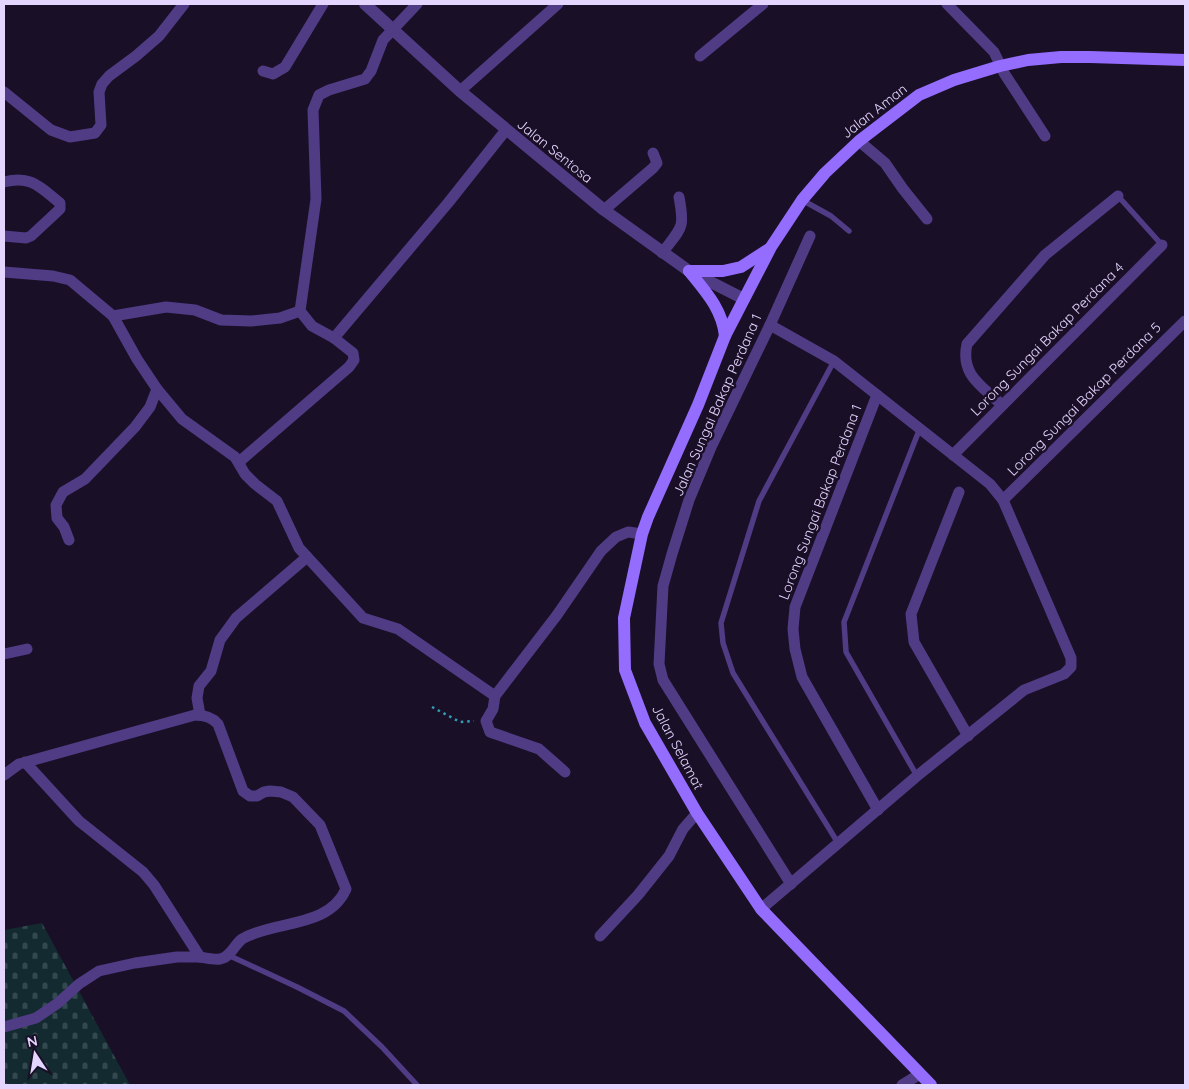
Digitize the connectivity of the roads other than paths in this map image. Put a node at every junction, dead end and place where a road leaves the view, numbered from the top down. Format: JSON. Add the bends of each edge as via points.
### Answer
{"nodes":[{"id":1,"x":184,"y":4,"type":"edge"},
{"id":2,"x":323,"y":4,"type":"edge"},
{"id":3,"x":365,"y":4,"type":"edge"},
{"id":4,"x":418,"y":4,"type":"edge"},
{"id":5,"x":558,"y":4,"type":"edge"},
{"id":6,"x":763,"y":4,"type":"edge"},
{"id":7,"x":947,"y":4,"type":"edge"},
{"id":8,"x":391,"y":29,"type":"junction"},
{"id":9,"x":700,"y":56,"type":"dead end"},
{"id":10,"x":1185,"y":60,"type":"edge"},
{"id":11,"x":1000,"y":66,"type":"junction"},
{"id":12,"x":263,"y":71,"type":"dead end"},
{"id":13,"x":460,"y":91,"type":"junction"},
{"id":14,"x":4,"y":92,"type":"edge"},
{"id":15,"x":506,"y":130,"type":"junction"},
{"id":16,"x":1045,"y":136,"type":"dead end"},
{"id":17,"x":859,"y":140,"type":"junction"},
{"id":18,"x":653,"y":153,"type":"dead end"},
{"id":19,"x":4,"y":182,"type":"edge"},
{"id":20,"x":1118,"y":196,"type":"joint"},
{"id":21,"x":679,"y":197,"type":"dead end"},
{"id":22,"x":802,"y":200,"type":"junction"},
{"id":23,"x":604,"y":210,"type":"junction"},
{"id":24,"x":927,"y":219,"type":"dead end"},
{"id":25,"x":849,"y":231,"type":"dead end"},
{"id":26,"x":4,"y":236,"type":"edge"},
{"id":27,"x":810,"y":236,"type":"dead end"},
{"id":28,"x":1162,"y":245,"type":"joint"},
{"id":29,"x":771,"y":247,"type":"junction"},
{"id":30,"x":662,"y":253,"type":"junction"},
{"id":31,"x":689,"y":271,"type":"junction"},
{"id":32,"x":4,"y":272,"type":"edge"},
{"id":33,"x":744,"y":299,"type":"junction"},
{"id":34,"x":300,"y":311,"type":"junction"},
{"id":35,"x":113,"y":316,"type":"junction"},
{"id":36,"x":1185,"y":321,"type":"edge"},
{"id":37,"x":770,"y":325,"type":"junction"},
{"id":38,"x":725,"y":336,"type":"junction"},
{"id":39,"x":334,"y":338,"type":"junction"},
{"id":40,"x":834,"y":362,"type":"junction"},
{"id":41,"x":157,"y":389,"type":"junction"},
{"id":42,"x":877,"y":395,"type":"junction"},
{"id":43,"x":1002,"y":405,"type":"junction"},
{"id":44,"x":920,"y":428,"type":"junction"},
{"id":45,"x":952,"y":455,"type":"junction"},
{"id":46,"x":239,"y":462,"type":"junction"},
{"id":47,"x":959,"y":492,"type":"dead end"},
{"id":48,"x":1004,"y":500,"type":"junction"},
{"id":49,"x":642,"y":534,"type":"junction"},
{"id":50,"x":69,"y":540,"type":"dead end"},
{"id":51,"x":308,"y":556,"type":"junction"},
{"id":52,"x":27,"y":649,"type":"dead end"},
{"id":53,"x":4,"y":654,"type":"edge"},
{"id":54,"x":495,"y":696,"type":"junction"},
{"id":55,"x":200,"y":715,"type":"junction"},
{"id":56,"x":968,"y":736,"type":"junction"},
{"id":57,"x":25,"y":762,"type":"junction"},
{"id":58,"x":565,"y":772,"type":"dead end"},
{"id":59,"x":4,"y":775,"type":"edge"},
{"id":60,"x":917,"y":776,"type":"junction"},
{"id":61,"x":878,"y":810,"type":"junction"},
{"id":62,"x":697,"y":813,"type":"junction"},
{"id":63,"x":838,"y":844,"type":"junction"},
{"id":64,"x":791,"y":884,"type":"junction"},
{"id":65,"x":761,"y":909,"type":"junction"},
{"id":66,"x":600,"y":936,"type":"dead end"},
{"id":67,"x":228,"y":955,"type":"junction"},
{"id":68,"x":200,"y":957,"type":"junction"},
{"id":69,"x":4,"y":1027,"type":"edge"},
{"id":70,"x":920,"y":1074,"type":"junction"},
{"id":71,"x":417,"y":1085,"type":"edge"},
{"id":72,"x":902,"y":1085,"type":"edge"},
{"id":73,"x":931,"y":1085,"type":"edge"}],
"edges":[{"from":1,"to":14,"type":"street","via":[[158,36],[102,84],[101,125],[94,133],[70,137],[51,130]]},
{"from":2,"to":12,"type":"street","via":[[285,67],[273,74]]},
{"from":3,"to":8,"type":"street","name":"Jalan Sentosa"},
{"from":4,"to":8,"type":"street"},
{"from":5,"to":13,"type":"street"},
{"from":6,"to":9,"type":"street"},
{"from":7,"to":11,"type":"street","via":[[994,52]]},
{"from":8,"to":13,"type":"street","name":"Jalan Sentosa"},
{"from":8,"to":34,"type":"street","via":[[365,79],[318,95],[313,110],[316,199]]},
{"from":10,"to":11,"type":"main road","name":"Jalan Aman","via":[[1061,57]]},
{"from":11,"to":16,"type":"street"},
{"from":11,"to":17,"type":"main road","name":"Jalan Aman","via":[[919,95]]},
{"from":13,"to":15,"type":"street","name":"Jalan Sentosa"},
{"from":15,"to":23,"type":"street","name":"Jalan Sentosa"},
{"from":15,"to":39,"type":"street"},
{"from":17,"to":22,"type":"main road","name":"Jalan Aman"},
{"from":17,"to":24,"type":"street","via":[[885,163]]},
{"from":18,"to":23,"type":"street","via":[[657,163],[654,168]]},
{"from":19,"to":26,"type":"street","via":[[15,179],[34,182],[60,203],[60,208],[31,236]]},
{"from":20,"to":28,"type":"lane"},
{"from":20,"to":43,"type":"street","via":[[1045,255],[967,344],[965,353],[969,374]]},
{"from":21,"to":30,"type":"street","via":[[683,218],[681,229]]},
{"from":22,"to":25,"type":"lane","via":[[831,216]]},
{"from":22,"to":29,"type":"main road","name":"Jalan Aman"},
{"from":23,"to":30,"type":"street","name":"Jalan Sentosa"},
{"from":27,"to":37,"type":"street","name":"Jalan Sungai Bakap Perdana 1"},
{"from":28,"to":43,"type":"street","name":"Lorong Sungai Bakap Perdana 4"},
{"from":29,"to":31,"type":"main road","via":[[741,266],[723,271]]},
{"from":29,"to":33,"type":"main road","name":"Jalan Aman"},
{"from":30,"to":31,"type":"street","name":"Jalan Sentosa"},
{"from":31,"to":33,"type":"street","name":"Jalan Sentosa"},
{"from":31,"to":38,"type":"main road","via":[[713,302],[723,321]]},
{"from":32,"to":35,"type":"street","via":[[70,280]]},
{"from":33,"to":38,"type":"main road","name":"Jalan Selamat"},
{"from":34,"to":35,"type":"street","via":[[280,318],[251,320],[221,320],[195,310],[166,307]]},
{"from":34,"to":39,"type":"street","via":[[312,326]]},
{"from":35,"to":41,"type":"street"},
{"from":36,"to":48,"type":"street","name":"Lorong Sungai Bakap Perdana 5"},
{"from":37,"to":40,"type":"street"},
{"from":37,"to":64,"type":"street","name":"Jalan Sungai Bakap Perdana 1","via":[[712,445],[674,545],[663,586],[659,664],[663,680]]},
{"from":38,"to":49,"type":"main road","name":"Jalan Selamat"},
{"from":39,"to":46,"type":"street","via":[[353,352],[354,360],[349,367]]},
{"from":40,"to":42,"type":"street"},
{"from":40,"to":63,"type":"lane","via":[[759,500],[721,623],[723,643],[733,673]]},
{"from":41,"to":46,"type":"street","via":[[182,418]]},
{"from":41,"to":50,"type":"street","via":[[150,406],[135,426],[85,479],[63,492],[56,505],[58,518]]},
{"from":42,"to":44,"type":"street"},
{"from":42,"to":61,"type":"street","name":"Lorong Sungai Bakap Perdana 1","via":[[795,607],[793,629],[802,677]]},
{"from":43,"to":45,"type":"street","name":"Lorong Sungai Bakap Perdana 4"},
{"from":44,"to":45,"type":"street"},
{"from":44,"to":60,"type":"lane","via":[[844,622],[846,652]]},
{"from":45,"to":48,"type":"street","via":[[990,484]]},
{"from":46,"to":51,"type":"street","via":[[245,474],[277,501],[299,548]]},
{"from":47,"to":56,"type":"street","via":[[911,614],[914,642]]},
{"from":48,"to":56,"type":"street","via":[[1071,658],[1071,667],[1064,674],[1024,690]]},
{"from":49,"to":54,"type":"street","via":[[628,532],[616,537],[601,551],[558,615]]},
{"from":49,"to":62,"type":"main road","name":"Jalan Selamat","via":[[624,618],[625,670],[645,723]]},
{"from":51,"to":54,"type":"street","via":[[363,618],[398,629]]},
{"from":51,"to":55,"type":"street","via":[[236,618],[220,640],[210,671],[199,686]]},
{"from":52,"to":53,"type":"street"},
{"from":54,"to":58,"type":"street","via":[[486,721],[490,732],[539,749]]},
{"from":55,"to":57,"type":"street"},
{"from":55,"to":67,"type":"street","via":[[218,724],[243,791],[250,796],[270,791],[293,797],[320,825],[346,889],[333,908],[319,916],[249,936]]},
{"from":56,"to":60,"type":"street"},
{"from":57,"to":59,"type":"street"},
{"from":57,"to":68,"type":"street","via":[[79,821],[149,879]]},
{"from":60,"to":61,"type":"street"},
{"from":61,"to":63,"type":"street"},
{"from":62,"to":65,"type":"main road","name":"Jalan Selamat"},
{"from":62,"to":66,"type":"street","via":[[682,829],[669,856]]},
{"from":63,"to":64,"type":"street"},
{"from":64,"to":65,"type":"street"},
{"from":65,"to":70,"type":"main road","name":"Jalan Selamat"},
{"from":67,"to":68,"type":"street","via":[[220,959]]},
{"from":67,"to":71,"type":"lane","via":[[344,1011]]},
{"from":68,"to":69,"type":"street","via":[[169,958],[99,971],[36,1018]]},
{"from":70,"to":72,"type":"street"},
{"from":70,"to":73,"type":"main road","name":"Jalan Selamat"}]}
